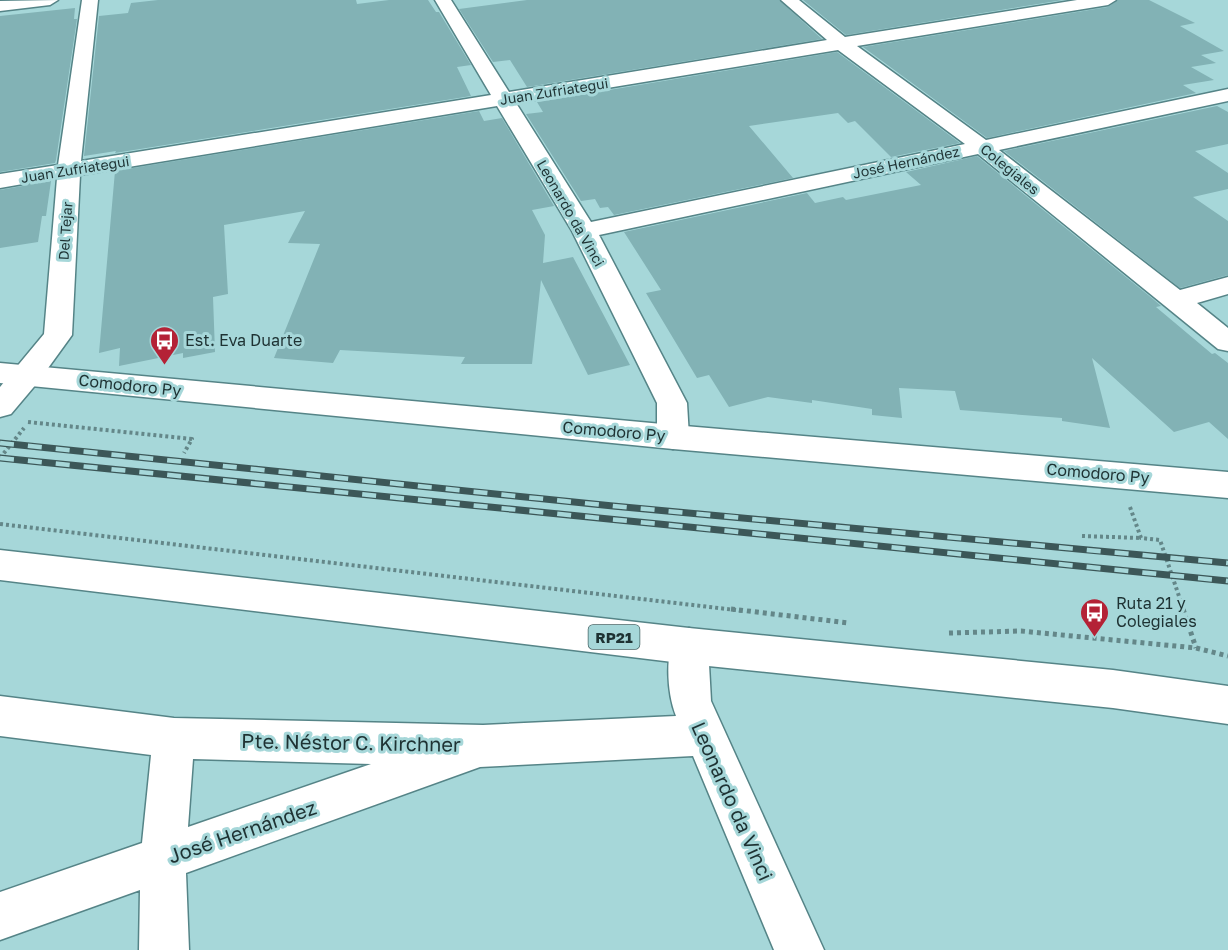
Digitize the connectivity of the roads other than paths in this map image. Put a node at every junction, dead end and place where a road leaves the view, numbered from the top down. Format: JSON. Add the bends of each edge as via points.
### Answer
{"nodes":[{"id":1,"x":51,"y":0,"type":"edge"},
{"id":2,"x":90,"y":0,"type":"edge"},
{"id":3,"x":443,"y":0,"type":"edge"},
{"id":4,"x":789,"y":0,"type":"edge"},
{"id":5,"x":1006,"y":0,"type":"edge"},
{"id":6,"x":1108,"y":0,"type":"edge"},
{"id":7,"x":0,"y":6,"type":"edge"},
{"id":8,"x":1029,"y":13,"type":"junction"},
{"id":9,"x":842,"y":44,"type":"junction"},
{"id":10,"x":1228,"y":95,"type":"edge"},
{"id":11,"x":504,"y":99,"type":"junction"},
{"id":12,"x":981,"y":146,"type":"junction"},
{"id":13,"x":69,"y":170,"type":"junction"},
{"id":14,"x":0,"y":181,"type":"edge"},
{"id":15,"x":584,"y":231,"type":"junction"},
{"id":16,"x":1228,"y":285,"type":"edge"},
{"id":17,"x":1174,"y":300,"type":"junction"},
{"id":18,"x":1228,"y":342,"type":"edge"},
{"id":19,"x":14,"y":374,"type":"edge"},
{"id":20,"x":10,"y":413,"type":"edge"},
{"id":21,"x":673,"y":437,"type":"junction"},
{"id":22,"x":1228,"y":485,"type":"edge"},
{"id":23,"x":0,"y":565,"type":"edge"},
{"id":24,"x":689,"y":646,"type":"junction"},
{"id":25,"x":1228,"y":705,"type":"edge"},
{"id":26,"x":0,"y":716,"type":"edge"},
{"id":27,"x":704,"y":735,"type":"junction"},
{"id":28,"x":174,"y":738,"type":"junction"},
{"id":29,"x":483,"y":746,"type":"junction"},
{"id":30,"x":163,"y":859,"type":"junction"},
{"id":31,"x":0,"y":916,"type":"edge"},
{"id":32,"x":164,"y":950,"type":"edge"},
{"id":33,"x":799,"y":950,"type":"edge"}],
"edges":[{"from":1,"to":7,"type":"street"},
{"from":2,"to":13,"type":"street","name":"Del Tejar"},
{"from":3,"to":11,"type":"street","name":"Leonardo da Vinci"},
{"from":4,"to":9,"type":"street","name":"Colegiales"},
{"from":5,"to":8,"type":"street"},
{"from":6,"to":8,"type":"street","name":"Juan Zufriategui"},
{"from":8,"to":9,"type":"street","name":"Juan Zufriategui"},
{"from":9,"to":11,"type":"street","name":"Juan Zufriategui"},
{"from":9,"to":12,"type":"street","name":"Colegiales"},
{"from":10,"to":12,"type":"street","name":"José Hernández"},
{"from":11,"to":13,"type":"street","name":"Juan Zufriategui"},
{"from":11,"to":15,"type":"street","name":"Leonardo da Vinci"},
{"from":12,"to":15,"type":"street","name":"José Hernández"},
{"from":12,"to":17,"type":"street","name":"Colegiales"},
{"from":13,"to":14,"type":"street","name":"Juan Zufriategui"},
{"from":13,"to":19,"type":"street","name":"Del Tejar","via":[[58,335]]},
{"from":15,"to":21,"type":"street","name":"Leonardo da Vinci","via":[[672,403]]},
{"from":16,"to":17,"type":"street"},
{"from":17,"to":18,"type":"street","name":"Colegiales"},
{"from":19,"to":20,"type":"street","name":"Del Tejar"},
{"from":19,"to":21,"type":"street","name":"Comodoro Py"},
{"from":21,"to":22,"type":"street","name":"Comodoro Py"},
{"from":23,"to":24,"type":"street","number":"RP21"},
{"from":24,"to":25,"type":"street","number":"RP21","via":[[1113,689]]},
{"from":24,"to":27,"type":"street","name":"Leonardo da Vinci","via":[[691,702]]},
{"from":26,"to":28,"type":"street","name":"Pte. Néstor C. Kirchner"},
{"from":27,"to":29,"type":"street","name":"Pte. Néstor C. Kirchner"},
{"from":27,"to":33,"type":"street","name":"Leonardo da Vinci"},
{"from":28,"to":29,"type":"street","name":"Pte. Néstor C. Kirchner"},
{"from":28,"to":30,"type":"street"},
{"from":29,"to":30,"type":"street","name":"José Hernández"},
{"from":30,"to":31,"type":"street","name":"José Hernández"},
{"from":30,"to":32,"type":"street"}]}
